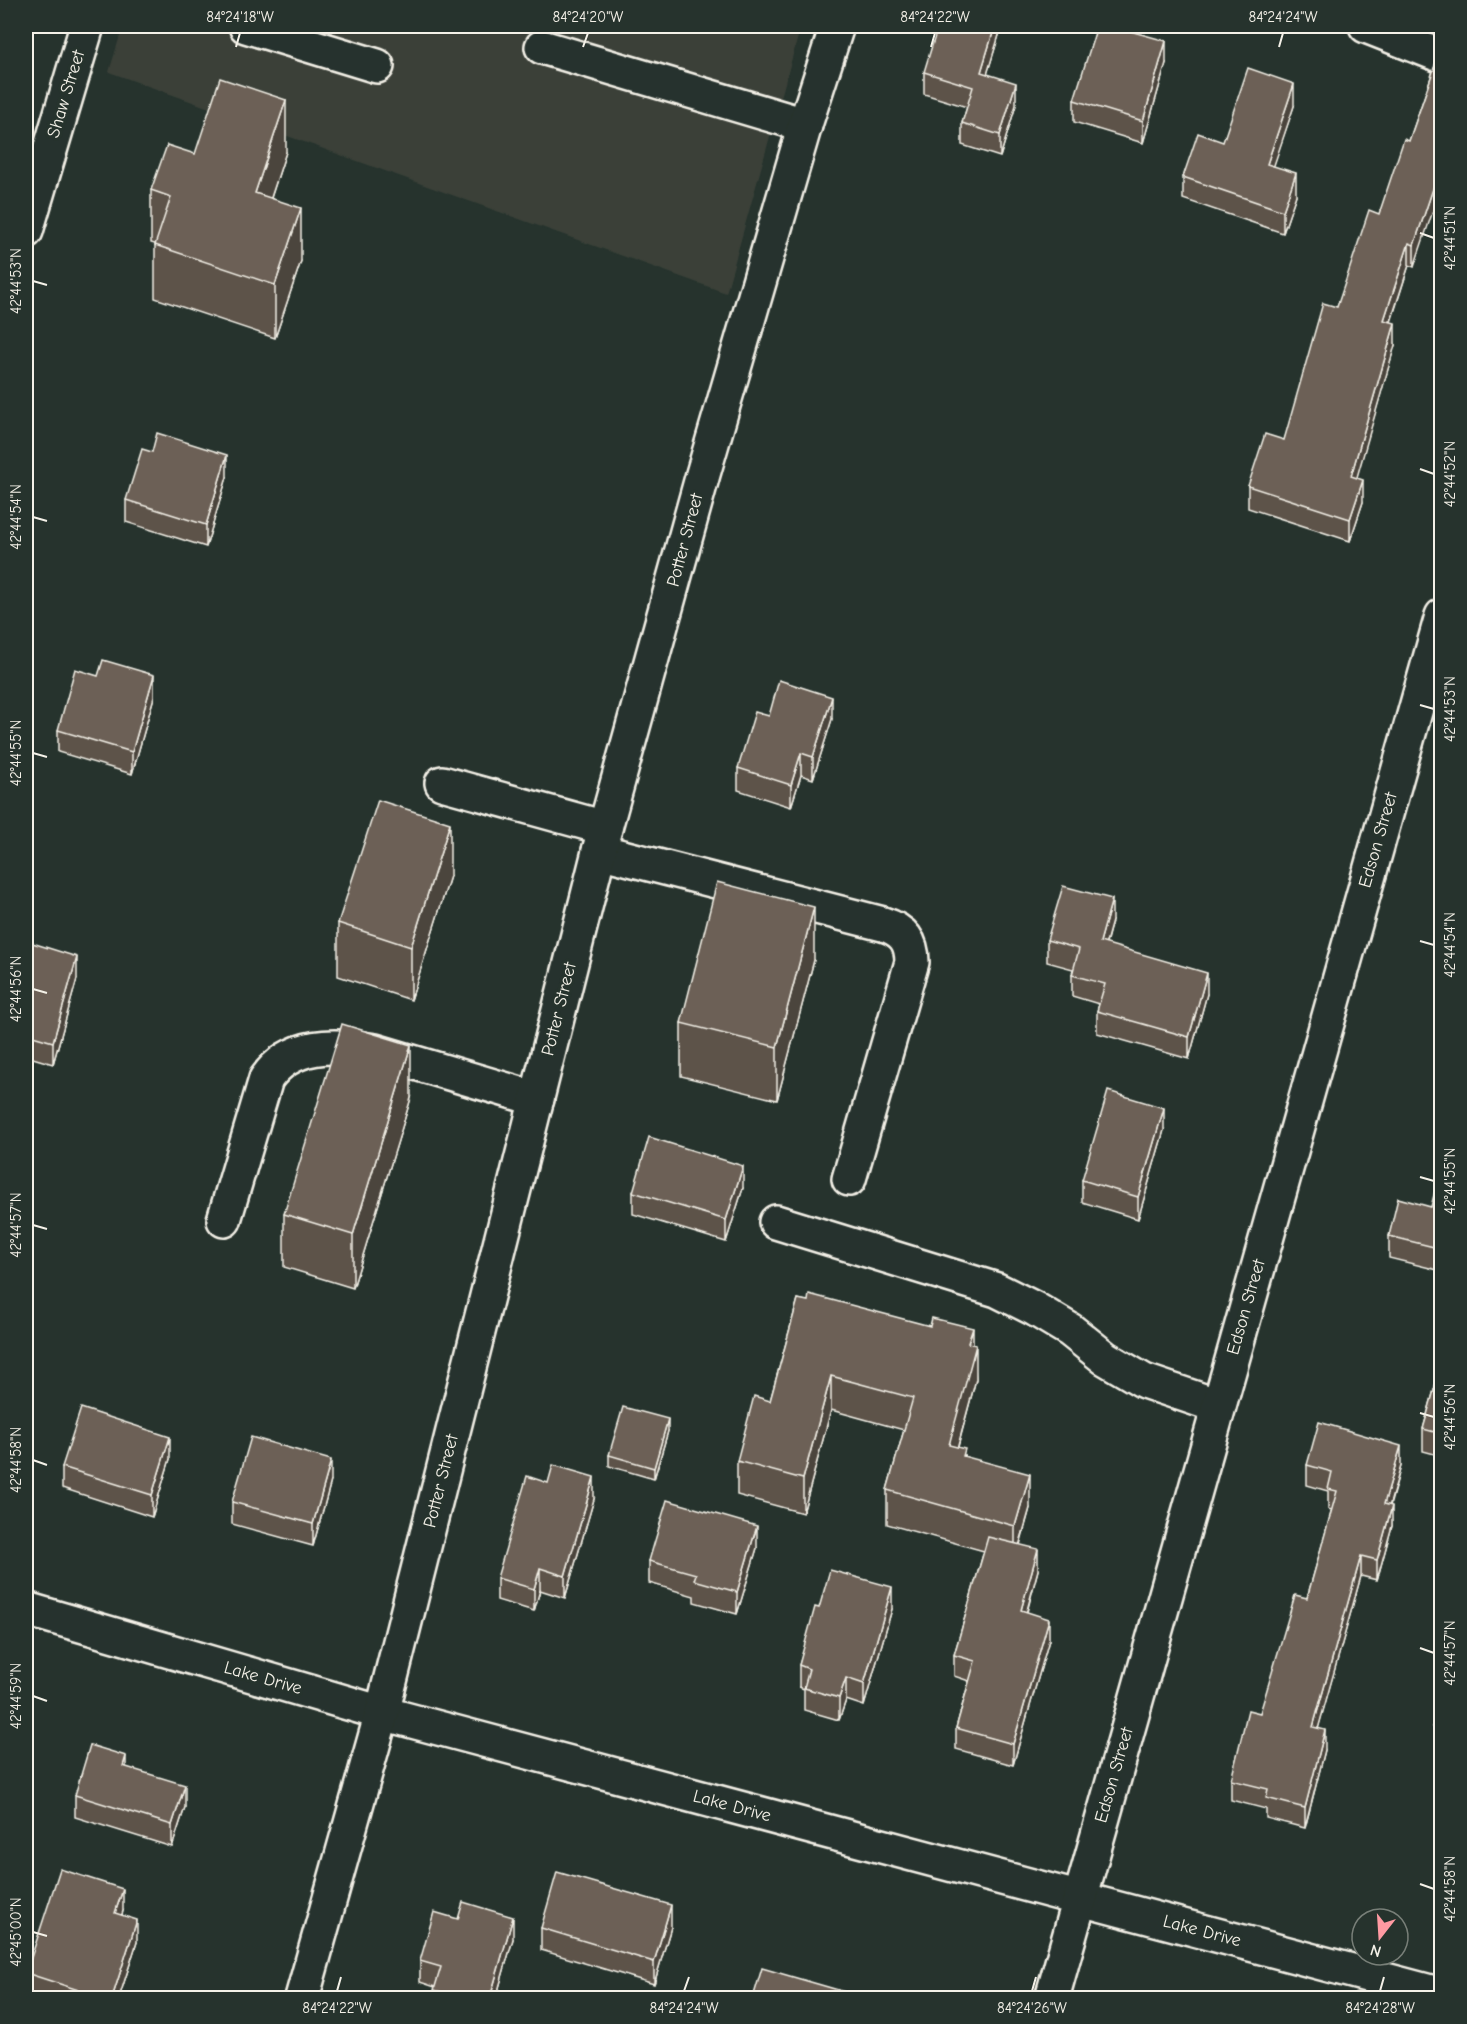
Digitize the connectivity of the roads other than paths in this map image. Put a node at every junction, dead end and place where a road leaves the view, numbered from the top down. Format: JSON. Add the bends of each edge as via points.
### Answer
{"nodes":[{"id":1,"x":87,"y":26,"type":"edge"},
{"id":2,"x":246,"y":26,"type":"edge"},
{"id":3,"x":837,"y":26,"type":"edge"},
{"id":4,"x":1366,"y":26,"type":"edge"},
{"id":5,"x":542,"y":47,"type":"dead end"},
{"id":6,"x":1442,"y":56,"type":"edge"},
{"id":7,"x":377,"y":66,"type":"dead end"},
{"id":8,"x":805,"y":125,"type":"junction"},
{"id":9,"x":26,"y":231,"type":"edge"},
{"id":10,"x":1442,"y":616,"type":"edge"},
{"id":11,"x":442,"y":783,"type":"dead end"},
{"id":12,"x":602,"y":840,"type":"junction"},
{"id":13,"x":537,"y":1100,"type":"junction"},
{"id":14,"x":849,"y":1179,"type":"dead end"},
{"id":15,"x":224,"y":1220,"type":"dead end"},
{"id":16,"x":776,"y":1222,"type":"dead end"},
{"id":17,"x":1218,"y":1406,"type":"junction"},
{"id":18,"x":26,"y":1609,"type":"edge"},
{"id":19,"x":382,"y":1713,"type":"junction"},
{"id":20,"x":1080,"y":1899,"type":"junction"},
{"id":21,"x":1442,"y":1995,"type":"edge"},
{"id":22,"x":302,"y":1998,"type":"edge"},
{"id":23,"x":1052,"y":1998,"type":"edge"}],
"edges":[{"from":1,"to":9,"type":"street","name":"Shaw Street"},
{"from":2,"to":7,"type":"street"},
{"from":3,"to":8,"type":"street","name":"Potter Street"},
{"from":4,"to":6,"type":"street"},
{"from":5,"to":8,"type":"street"},
{"from":8,"to":12,"type":"street","name":"Potter Street"},
{"from":10,"to":17,"type":"street","name":"Edson Street"},
{"from":11,"to":12,"type":"street"},
{"from":12,"to":13,"type":"street","name":"Potter Street"},
{"from":12,"to":14,"type":"street","via":[[893,927],[909,941],[912,962]]},
{"from":13,"to":15,"type":"street","via":[[348,1046],[322,1047],[288,1056],[266,1079]]},
{"from":13,"to":19,"type":"street","name":"Potter Street"},
{"from":16,"to":17,"type":"street","via":[[997,1290],[1044,1314],[1144,1381]]},
{"from":17,"to":20,"type":"street","name":"Edson Street"},
{"from":18,"to":19,"type":"street","name":"Lake Drive"},
{"from":19,"to":20,"type":"street","name":"Lake Drive"},
{"from":19,"to":22,"type":"street","name":"Potter Street"},
{"from":20,"to":21,"type":"street","name":"Lake Drive"},
{"from":20,"to":23,"type":"street","name":"Edson Street"}]}
